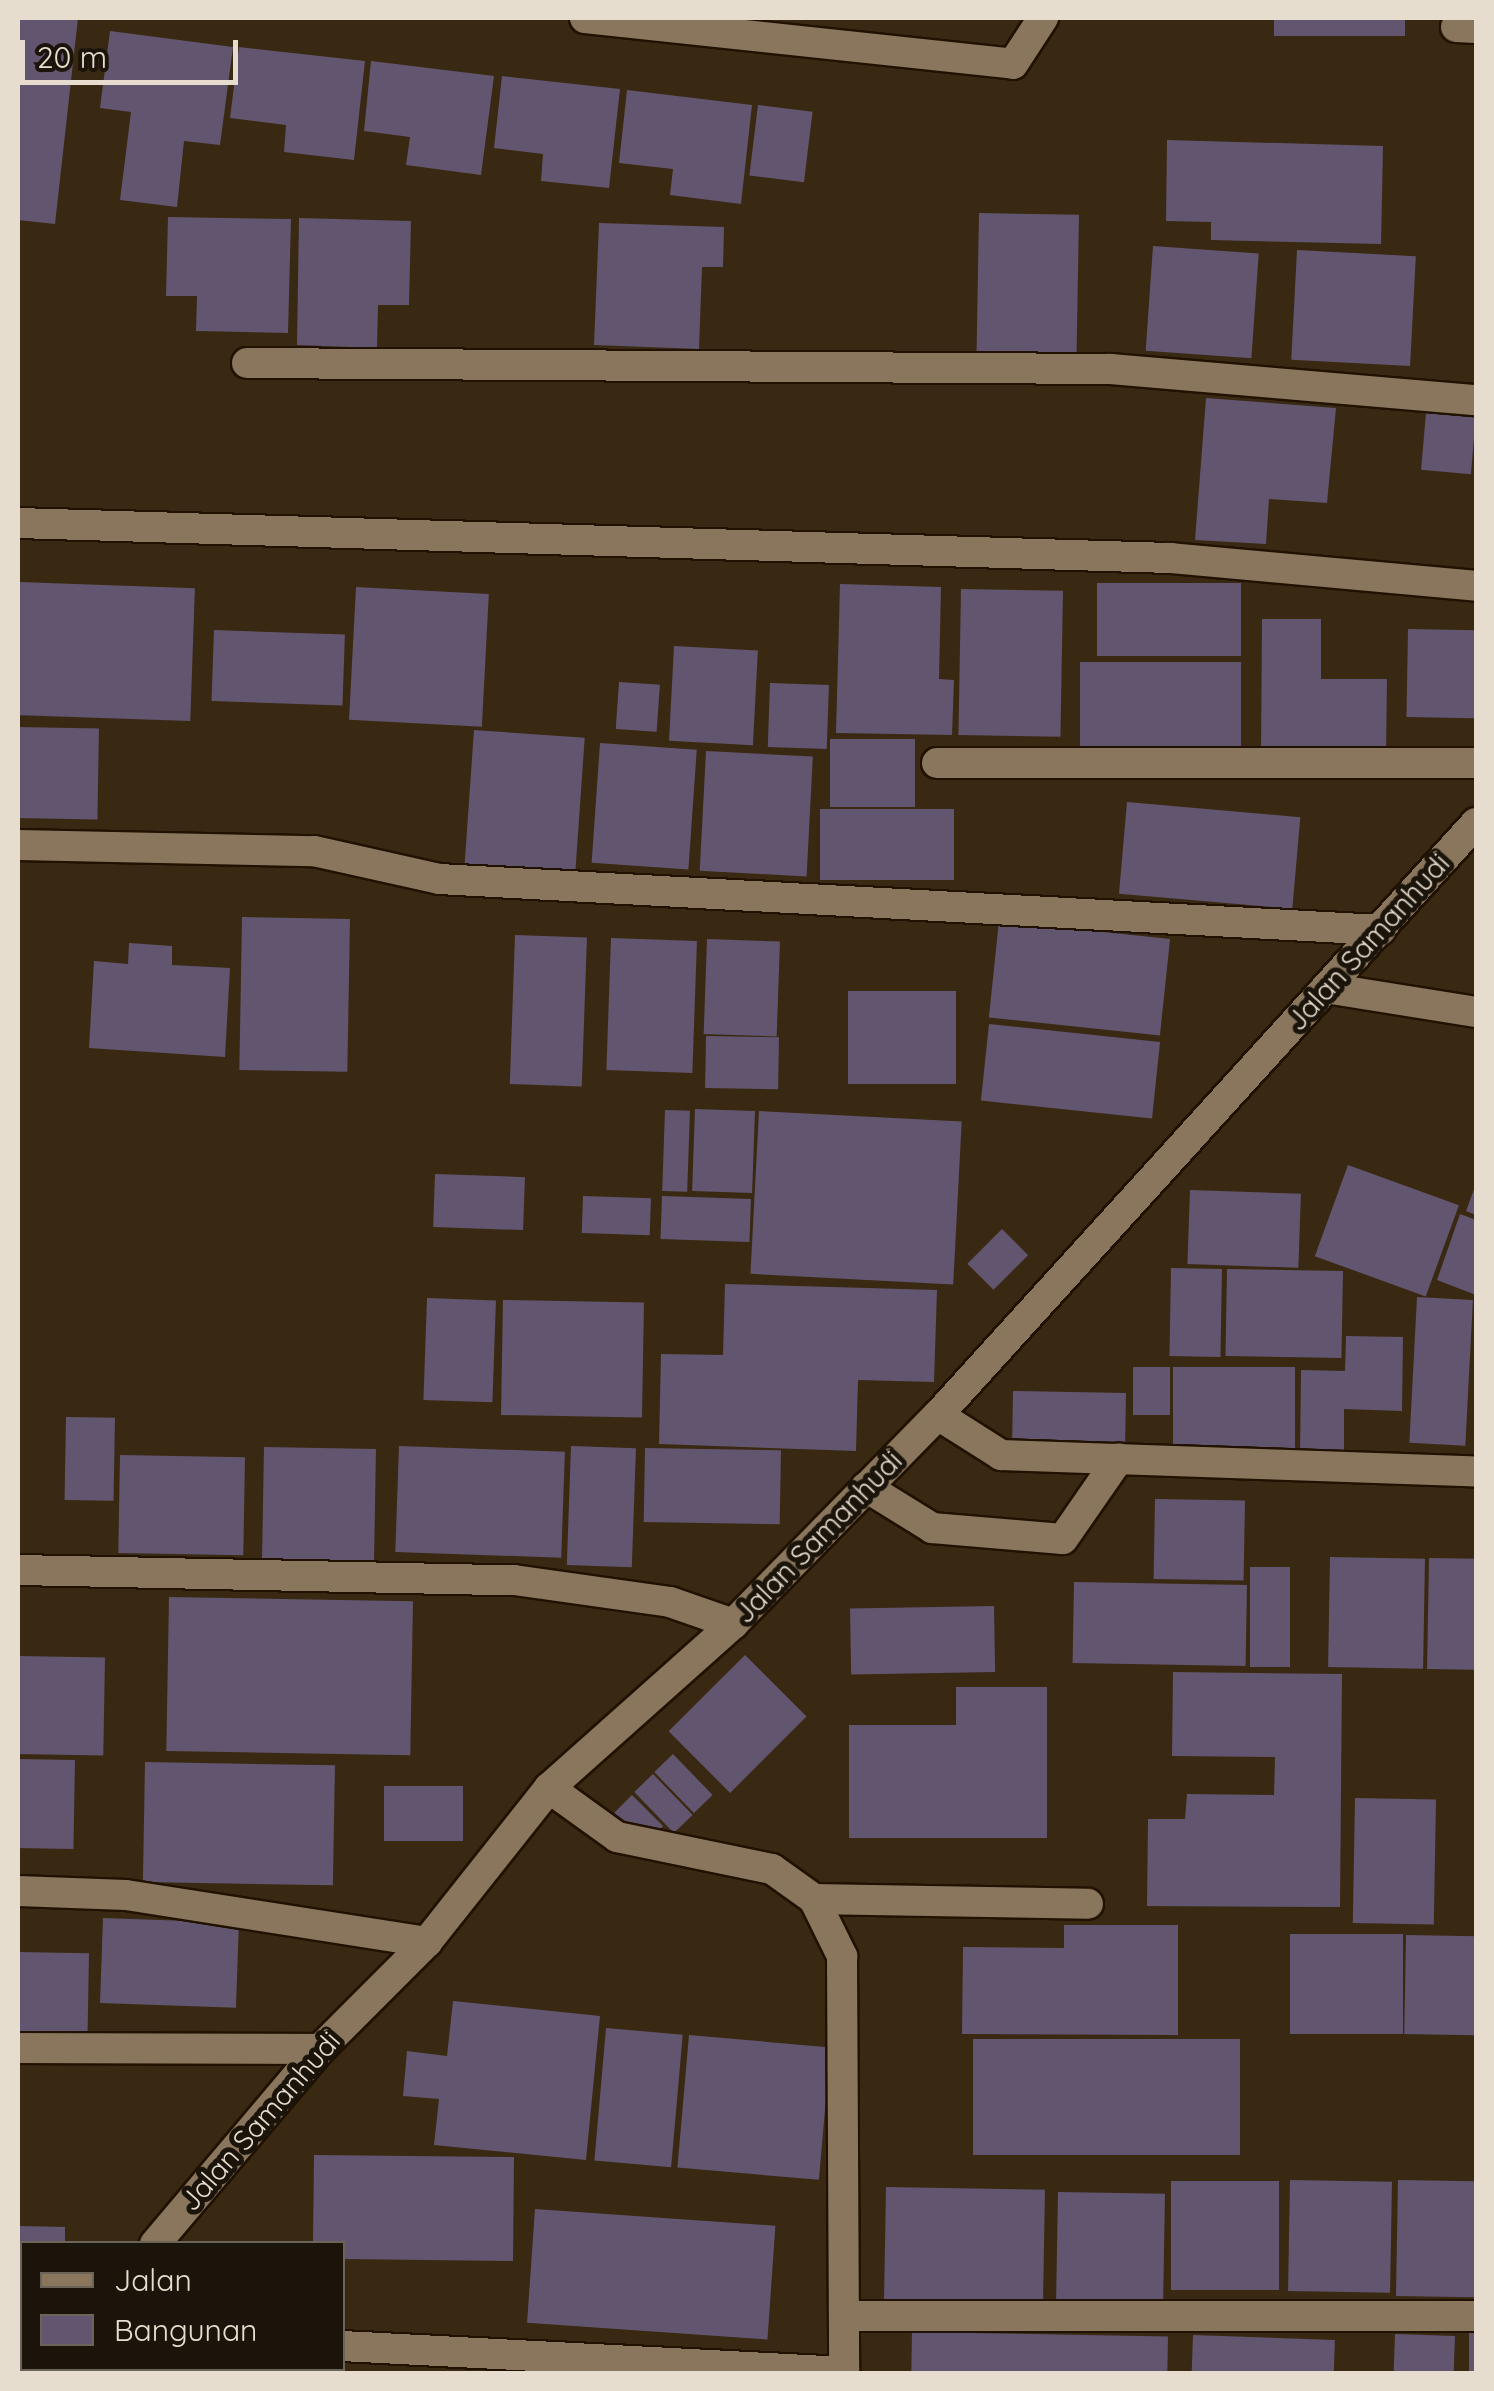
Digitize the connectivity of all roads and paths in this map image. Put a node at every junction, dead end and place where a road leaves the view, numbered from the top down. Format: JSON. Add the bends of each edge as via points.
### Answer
{"nodes":[{"id":1,"x":585,"y":18,"type":"edge"},
{"id":2,"x":1043,"y":18,"type":"edge"},
{"id":3,"x":247,"y":363,"type":"dead end"},
{"id":4,"x":1476,"y":400,"type":"edge"},
{"id":5,"x":18,"y":523,"type":"edge"},
{"id":6,"x":1476,"y":586,"type":"edge"},
{"id":7,"x":936,"y":763,"type":"dead end"},
{"id":8,"x":1476,"y":763,"type":"edge"},
{"id":9,"x":1476,"y":823,"type":"edge"},
{"id":10,"x":18,"y":845,"type":"edge"},
{"id":11,"x":1466,"y":851,"type":"edge"},
{"id":12,"x":1381,"y":930,"type":"junction"},
{"id":13,"x":1326,"y":988,"type":"junction"},
{"id":14,"x":1476,"y":1012,"type":"edge"},
{"id":15,"x":938,"y":1416,"type":"junction"},
{"id":16,"x":1119,"y":1458,"type":"junction"},
{"id":17,"x":1476,"y":1472,"type":"edge"},
{"id":18,"x":866,"y":1487,"type":"junction"},
{"id":19,"x":18,"y":1570,"type":"edge"},
{"id":20,"x":733,"y":1624,"type":"junction"},
{"id":21,"x":550,"y":1788,"type":"junction"},
{"id":22,"x":18,"y":1891,"type":"edge"},
{"id":23,"x":814,"y":1899,"type":"junction"},
{"id":24,"x":1088,"y":1904,"type":"dead end"},
{"id":25,"x":427,"y":1942,"type":"junction"},
{"id":26,"x":18,"y":2048,"type":"edge"},
{"id":27,"x":320,"y":2048,"type":"junction"},
{"id":28,"x":158,"y":2241,"type":"edge"},
{"id":29,"x":846,"y":2316,"type":"junction"},
{"id":30,"x":1476,"y":2316,"type":"edge"},
{"id":31,"x":345,"y":2346,"type":"edge"},
{"id":32,"x":844,"y":2373,"type":"edge"}],
"edges":[{"from":1,"to":2,"type":"street","via":[[1013,64]]},
{"from":3,"to":4,"type":"street","via":[[1112,369]]},
{"from":5,"to":6,"type":"street","via":[[1170,558]]},
{"from":7,"to":8,"type":"street"},
{"from":9,"to":11,"type":"street","name":"Jalan Samanhudi"},
{"from":10,"to":12,"type":"street","via":[[314,851],[439,879]]},
{"from":11,"to":12,"type":"street","name":"Jalan Samanhudi"},
{"from":12,"to":13,"type":"street","name":"Jalan Samanhudi"},
{"from":13,"to":14,"type":"street"},
{"from":13,"to":15,"type":"street","name":"Jalan Samanhudi"},
{"from":15,"to":16,"type":"street","via":[[1001,1455]]},
{"from":15,"to":18,"type":"street","name":"Jalan Samanhudi"},
{"from":16,"to":17,"type":"street"},
{"from":16,"to":18,"type":"street","via":[[1063,1539],[932,1528]]},
{"from":18,"to":20,"type":"street","name":"Jalan Samanhudi"},
{"from":19,"to":20,"type":"street","via":[[514,1580],[670,1602]]},
{"from":20,"to":21,"type":"street","name":"Jalan Samanhudi"},
{"from":21,"to":23,"type":"street","via":[[617,1837],[772,1868]]},
{"from":21,"to":25,"type":"street","name":"Jalan Samanhudi"},
{"from":22,"to":25,"type":"street","via":[[126,1895]]},
{"from":23,"to":24,"type":"street"},
{"from":23,"to":29,"type":"street","via":[[842,1956]]},
{"from":25,"to":27,"type":"street","name":"Jalan Samanhudi"},
{"from":26,"to":27,"type":"street"},
{"from":27,"to":28,"type":"street","name":"Jalan Samanhudi"},
{"from":29,"to":30,"type":"street"},
{"from":29,"to":32,"type":"street"},
{"from":31,"to":32,"type":"street"}]}
